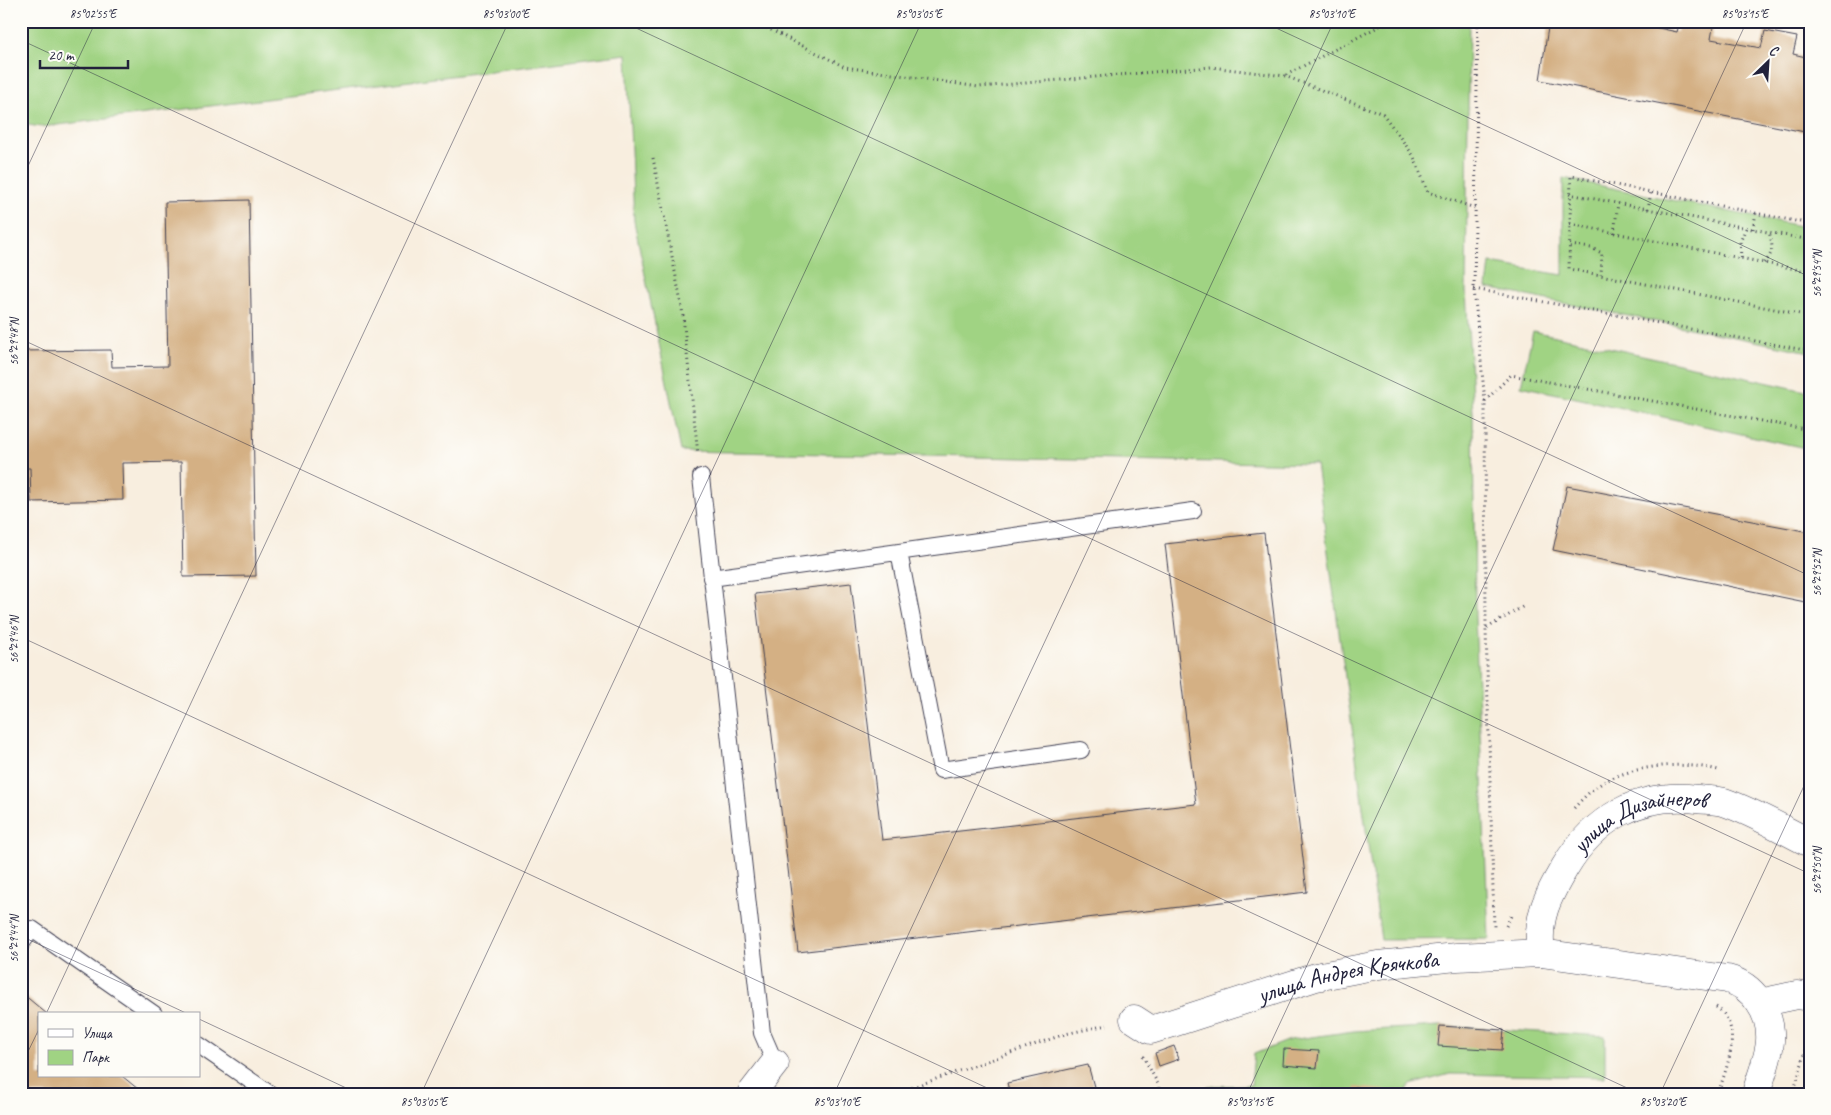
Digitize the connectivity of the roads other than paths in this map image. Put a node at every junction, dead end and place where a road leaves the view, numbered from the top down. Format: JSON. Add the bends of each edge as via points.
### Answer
{"nodes":[{"id":1,"x":700,"y":478,"type":"road end"},
{"id":2,"x":1193,"y":511,"type":"dead end"},
{"id":3,"x":900,"y":552,"type":"junction"},
{"id":4,"x":711,"y":578,"type":"junction"},
{"id":5,"x":1081,"y":750,"type":"dead end"},
{"id":6,"x":1810,"y":843,"type":"edge"},
{"id":7,"x":21,"y":944,"type":"edge"},
{"id":8,"x":1541,"y":953,"type":"junction"},
{"id":9,"x":1810,"y":998,"type":"edge"},
{"id":10,"x":1760,"y":1003,"type":"junction"},
{"id":11,"x":151,"y":1012,"type":"edge"},
{"id":12,"x":1142,"y":1025,"type":"road end"},
{"id":13,"x":200,"y":1046,"type":"edge"},
{"id":14,"x":774,"y":1064,"type":"joint"},
{"id":15,"x":270,"y":1094,"type":"edge"},
{"id":16,"x":751,"y":1094,"type":"edge"},
{"id":17,"x":1756,"y":1094,"type":"edge"}],
"edges":[{"from":1,"to":4,"type":"lane"},
{"from":2,"to":3,"type":"lane"},
{"from":3,"to":4,"type":"lane"},
{"from":3,"to":5,"type":"lane","via":[[942,770]]},
{"from":4,"to":14,"type":"lane","via":[[762,1033]]},
{"from":6,"to":8,"type":"street","name":"улица Дизайнеров","via":[[1722,802],[1679,796],[1640,802],[1614,815],[1590,833],[1568,862],[1543,912],[1538,934]]},
{"from":7,"to":11,"type":"lane","via":[[32,929]]},
{"from":8,"to":10,"type":"street","name":"улица Андрея Крячкова","via":[[1740,982]]},
{"from":8,"to":12,"type":"street","name":"улица Андрея Крячкова","via":[[1378,964],[1316,977]]},
{"from":9,"to":10,"type":"street","via":[[1797,995]]},
{"from":10,"to":17,"type":"street","via":[[1767,1019],[1770,1041]]},
{"from":13,"to":15,"type":"lane"},
{"from":14,"to":16,"type":"street"}]}
